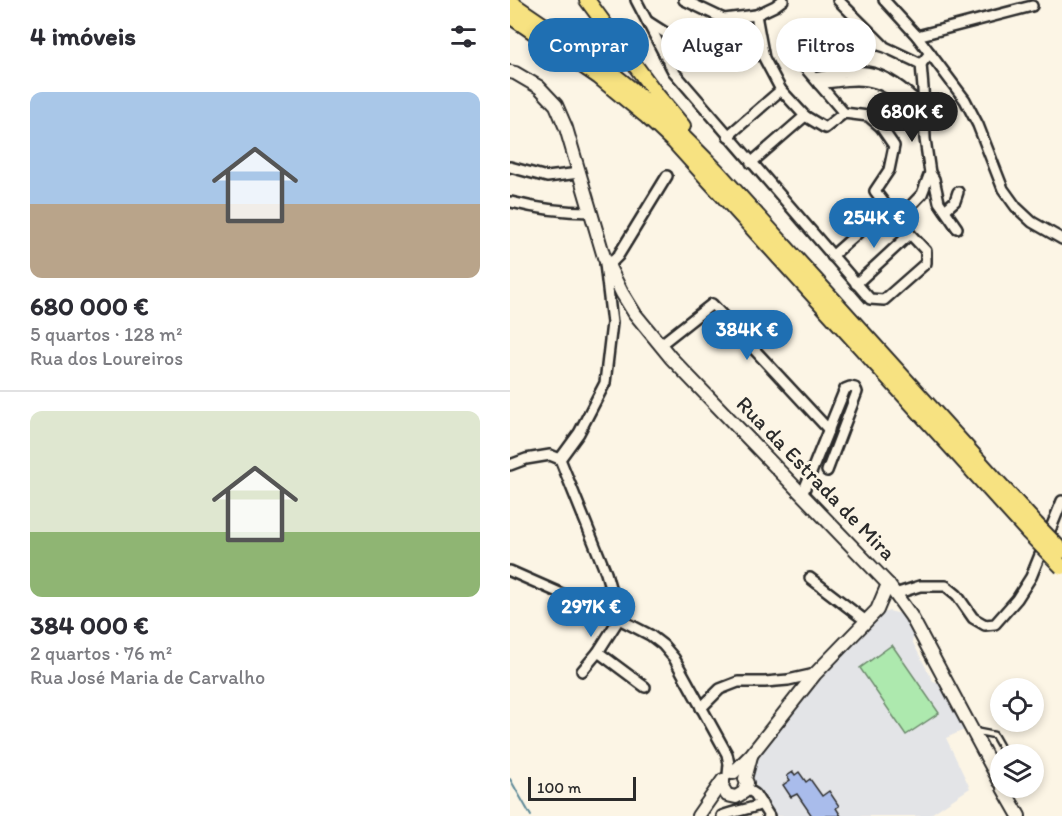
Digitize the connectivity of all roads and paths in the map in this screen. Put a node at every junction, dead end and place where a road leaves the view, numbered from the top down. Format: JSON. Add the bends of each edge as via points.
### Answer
{"nodes":[{"id":1,"x":587,"y":0,"type":"edge"},
{"id":2,"x":636,"y":0,"type":"edge"},
{"id":3,"x":684,"y":0,"type":"edge"},
{"id":4,"x":783,"y":0,"type":"edge"},
{"id":5,"x":838,"y":0,"type":"edge"},
{"id":6,"x":884,"y":0,"type":"edge"},
{"id":7,"x":510,"y":2,"type":"edge"},
{"id":8,"x":1032,"y":6,"type":"dead end"},
{"id":9,"x":756,"y":15,"type":"junction"},
{"id":10,"x":510,"y":16,"type":"edge"},
{"id":11,"x":645,"y":18,"type":"edge"},
{"id":12,"x":757,"y":18,"type":"edge"},
{"id":13,"x":649,"y":27,"type":"edge"},
{"id":14,"x":917,"y":36,"type":"junction"},
{"id":15,"x":885,"y":47,"type":"junction"},
{"id":16,"x":930,"y":53,"type":"junction"},
{"id":17,"x":764,"y":58,"type":"edge"},
{"id":18,"x":921,"y":64,"type":"junction"},
{"id":19,"x":510,"y":72,"type":"edge"},
{"id":20,"x":817,"y":81,"type":"junction"},
{"id":21,"x":923,"y":88,"type":"junction"},
{"id":22,"x":781,"y":90,"type":"junction"},
{"id":23,"x":910,"y":100,"type":"junction"},
{"id":24,"x":844,"y":113,"type":"junction"},
{"id":25,"x":805,"y":116,"type":"junction"},
{"id":26,"x":881,"y":127,"type":"junction"},
{"id":27,"x":728,"y":136,"type":"junction"},
{"id":28,"x":751,"y":163,"type":"junction"},
{"id":29,"x":510,"y":167,"type":"edge"},
{"id":30,"x":717,"y":171,"type":"junction"},
{"id":31,"x":579,"y":173,"type":"junction"},
{"id":32,"x":930,"y":173,"type":"junction"},
{"id":33,"x":667,"y":176,"type":"dead end"},
{"id":34,"x":958,"y":192,"type":"dead end"},
{"id":35,"x":511,"y":202,"type":"edge"},
{"id":36,"x":888,"y":207,"type":"junction"},
{"id":37,"x":945,"y":210,"type":"junction"},
{"id":38,"x":591,"y":212,"type":"junction"},
{"id":39,"x":897,"y":220,"type":"junction"},
{"id":40,"x":957,"y":228,"type":"dead end"},
{"id":41,"x":910,"y":234,"type":"junction"},
{"id":42,"x":1062,"y":239,"type":"edge"},
{"id":43,"x":832,"y":256,"type":"junction"},
{"id":44,"x":606,"y":261,"type":"junction"},
{"id":45,"x":856,"y":284,"type":"junction"},
{"id":46,"x":660,"y":345,"type":"junction"},
{"id":47,"x":829,"y":430,"type":"junction"},
{"id":48,"x":560,"y":459,"type":"junction"},
{"id":49,"x":510,"y":465,"type":"edge"},
{"id":50,"x":826,"y":471,"type":"dead end"},
{"id":51,"x":802,"y":495,"type":"junction"},
{"id":52,"x":1062,"y":501,"type":"edge"},
{"id":53,"x":1032,"y":528,"type":"junction"},
{"id":54,"x":1062,"y":551,"type":"edge"},
{"id":55,"x":1062,"y":567,"type":"edge"},
{"id":56,"x":510,"y":571,"type":"edge"},
{"id":57,"x":810,"y":578,"type":"dead end"},
{"id":58,"x":895,"y":593,"type":"junction"},
{"id":59,"x":877,"y":610,"type":"junction"},
{"id":60,"x":618,"y":619,"type":"junction"},
{"id":61,"x":866,"y":621,"type":"junction"},
{"id":62,"x":598,"y":652,"type":"junction"},
{"id":63,"x":582,"y":671,"type":"dead end"},
{"id":64,"x":815,"y":674,"type":"junction"},
{"id":65,"x":645,"y":687,"type":"dead end"},
{"id":66,"x":701,"y":708,"type":"junction"},
{"id":67,"x":973,"y":731,"type":"junction"},
{"id":68,"x":999,"y":744,"type":"edge"},
{"id":69,"x":751,"y":755,"type":"junction"},
{"id":70,"x":990,"y":762,"type":"edge"},
{"id":71,"x":728,"y":776,"type":"junction"},
{"id":72,"x":746,"y":784,"type":"junction"},
{"id":73,"x":731,"y":797,"type":"junction"},
{"id":74,"x":1009,"y":798,"type":"edge"},
{"id":75,"x":762,"y":804,"type":"junction"},
{"id":76,"x":698,"y":816,"type":"edge"},
{"id":77,"x":707,"y":816,"type":"edge"},
{"id":78,"x":722,"y":816,"type":"edge"},
{"id":79,"x":770,"y":816,"type":"edge"},
{"id":80,"x":1019,"y":816,"type":"edge"}],
"edges":[{"from":1,"to":30,"type":"main road"},
{"from":2,"to":11,"type":"street"},
{"from":3,"to":9,"type":"street","via":[[724,19]]},
{"from":4,"to":9,"type":"street"},
{"from":5,"to":15,"type":"street"},
{"from":6,"to":14,"type":"street"},
{"from":7,"to":30,"type":"main road","via":[[602,66],[651,106]]},
{"from":8,"to":14,"type":"street"},
{"from":9,"to":12,"type":"street"},
{"from":10,"to":53,"type":"main road","via":[[599,77],[675,143]]},
{"from":13,"to":27,"type":"street","via":[[673,71]]},
{"from":14,"to":16,"type":"street"},
{"from":15,"to":18,"type":"street"},
{"from":15,"to":20,"type":"street","via":[[866,42],[829,43],[805,54],[801,63]]},
{"from":16,"to":18,"type":"street"},
{"from":16,"to":42,"type":"street","via":[[965,100],[1003,189],[1032,222]]},
{"from":17,"to":22,"type":"street"},
{"from":18,"to":21,"type":"street"},
{"from":19,"to":31,"type":"street","name":"Rua da Estrada de Mira","via":[[539,87],[556,105]]},
{"from":20,"to":23,"type":"street","via":[[866,80]]},
{"from":20,"to":24,"type":"street"},
{"from":21,"to":23,"type":"street"},
{"from":21,"to":32,"type":"street"},
{"from":22,"to":25,"type":"street"},
{"from":22,"to":27,"type":"street"},
{"from":23,"to":26,"type":"street"},
{"from":24,"to":25,"type":"street","via":[[825,128]]},
{"from":24,"to":26,"type":"street","via":[[868,116]]},
{"from":25,"to":28,"type":"street"},
{"from":26,"to":36,"type":"street","via":[[894,146],[889,170],[875,191]]},
{"from":27,"to":28,"type":"street"},
{"from":28,"to":43,"type":"street"},
{"from":29,"to":31,"type":"street","via":[[547,177]]},
{"from":30,"to":53,"type":"main road"},
{"from":31,"to":38,"type":"street","name":"Rua da Estrada de Mira"},
{"from":32,"to":37,"type":"street"},
{"from":32,"to":39,"type":"street","via":[[922,194]]},
{"from":33,"to":44,"type":"street","via":[[618,256]]},
{"from":34,"to":37,"type":"street"},
{"from":35,"to":38,"type":"street","via":[[563,212]]},
{"from":36,"to":39,"type":"street"},
{"from":36,"to":43,"type":"street"},
{"from":37,"to":40,"type":"street"},
{"from":38,"to":44,"type":"street","name":"Rua da Estrada de Mira"},
{"from":39,"to":41,"type":"street"},
{"from":41,"to":45,"type":"street"},
{"from":41,"to":45,"type":"street","via":[[926,251],[926,263],[884,300],[870,299]]},
{"from":43,"to":45,"type":"street"},
{"from":44,"to":46,"type":"street","name":"Rua da Estrada de Mira","via":[[635,314]]},
{"from":44,"to":48,"type":"street","via":[[612,322],[605,382],[579,433]]},
{"from":46,"to":47,"type":"street","via":[[712,304]]},
{"from":46,"to":51,"type":"street","name":"Rua da Estrada de Mira"},
{"from":47,"to":50,"type":"street","via":[[846,387],[855,388],[857,392]]},
{"from":47,"to":51,"type":"street"},
{"from":48,"to":49,"type":"street","via":[[550,455]]},
{"from":48,"to":60,"type":"street","via":[[606,573]]},
{"from":51,"to":58,"type":"street","name":"Rua da Estrada de Mira"},
{"from":52,"to":58,"type":"street","via":[[1031,577],[995,624],[985,625],[973,618],[946,586],[921,586]]},
{"from":53,"to":54,"type":"main road","bridge":true},
{"from":53,"to":55,"type":"main road","bridge":true},
{"from":56,"to":60,"type":"street"},
{"from":57,"to":61,"type":"street"},
{"from":58,"to":59,"type":"street"},
{"from":58,"to":59,"type":"street"},
{"from":58,"to":67,"type":"street","name":"Rua da Estrada de Mira"},
{"from":59,"to":61,"type":"street"},
{"from":60,"to":62,"type":"street"},
{"from":60,"to":66,"type":"street","via":[[663,645]]},
{"from":61,"to":64,"type":"street"},
{"from":62,"to":63,"type":"street"},
{"from":62,"to":65,"type":"street"},
{"from":64,"to":66,"type":"street","via":[[788,680],[738,682],[720,689]]},
{"from":64,"to":69,"type":"street"},
{"from":66,"to":71,"type":"street","via":[[727,754]]},
{"from":67,"to":68,"type":"lane","via":[[994,735]]},
{"from":67,"to":70,"type":"street","name":"Rua da Estrada de Mira"},
{"from":69,"to":71,"type":"street"},
{"from":69,"to":72,"type":"street"},
{"from":71,"to":72,"type":"street","via":[[742,775]]},
{"from":71,"to":73,"type":"street","via":[[724,791]]},
{"from":71,"to":76,"type":"street"},
{"from":72,"to":73,"type":"street","via":[[741,796]]},
{"from":72,"to":75,"type":"street"},
{"from":73,"to":77,"type":"street","via":[[720,801]]},
{"from":74,"to":80,"type":"street"},
{"from":75,"to":78,"type":"street"},
{"from":75,"to":79,"type":"street"}]}
